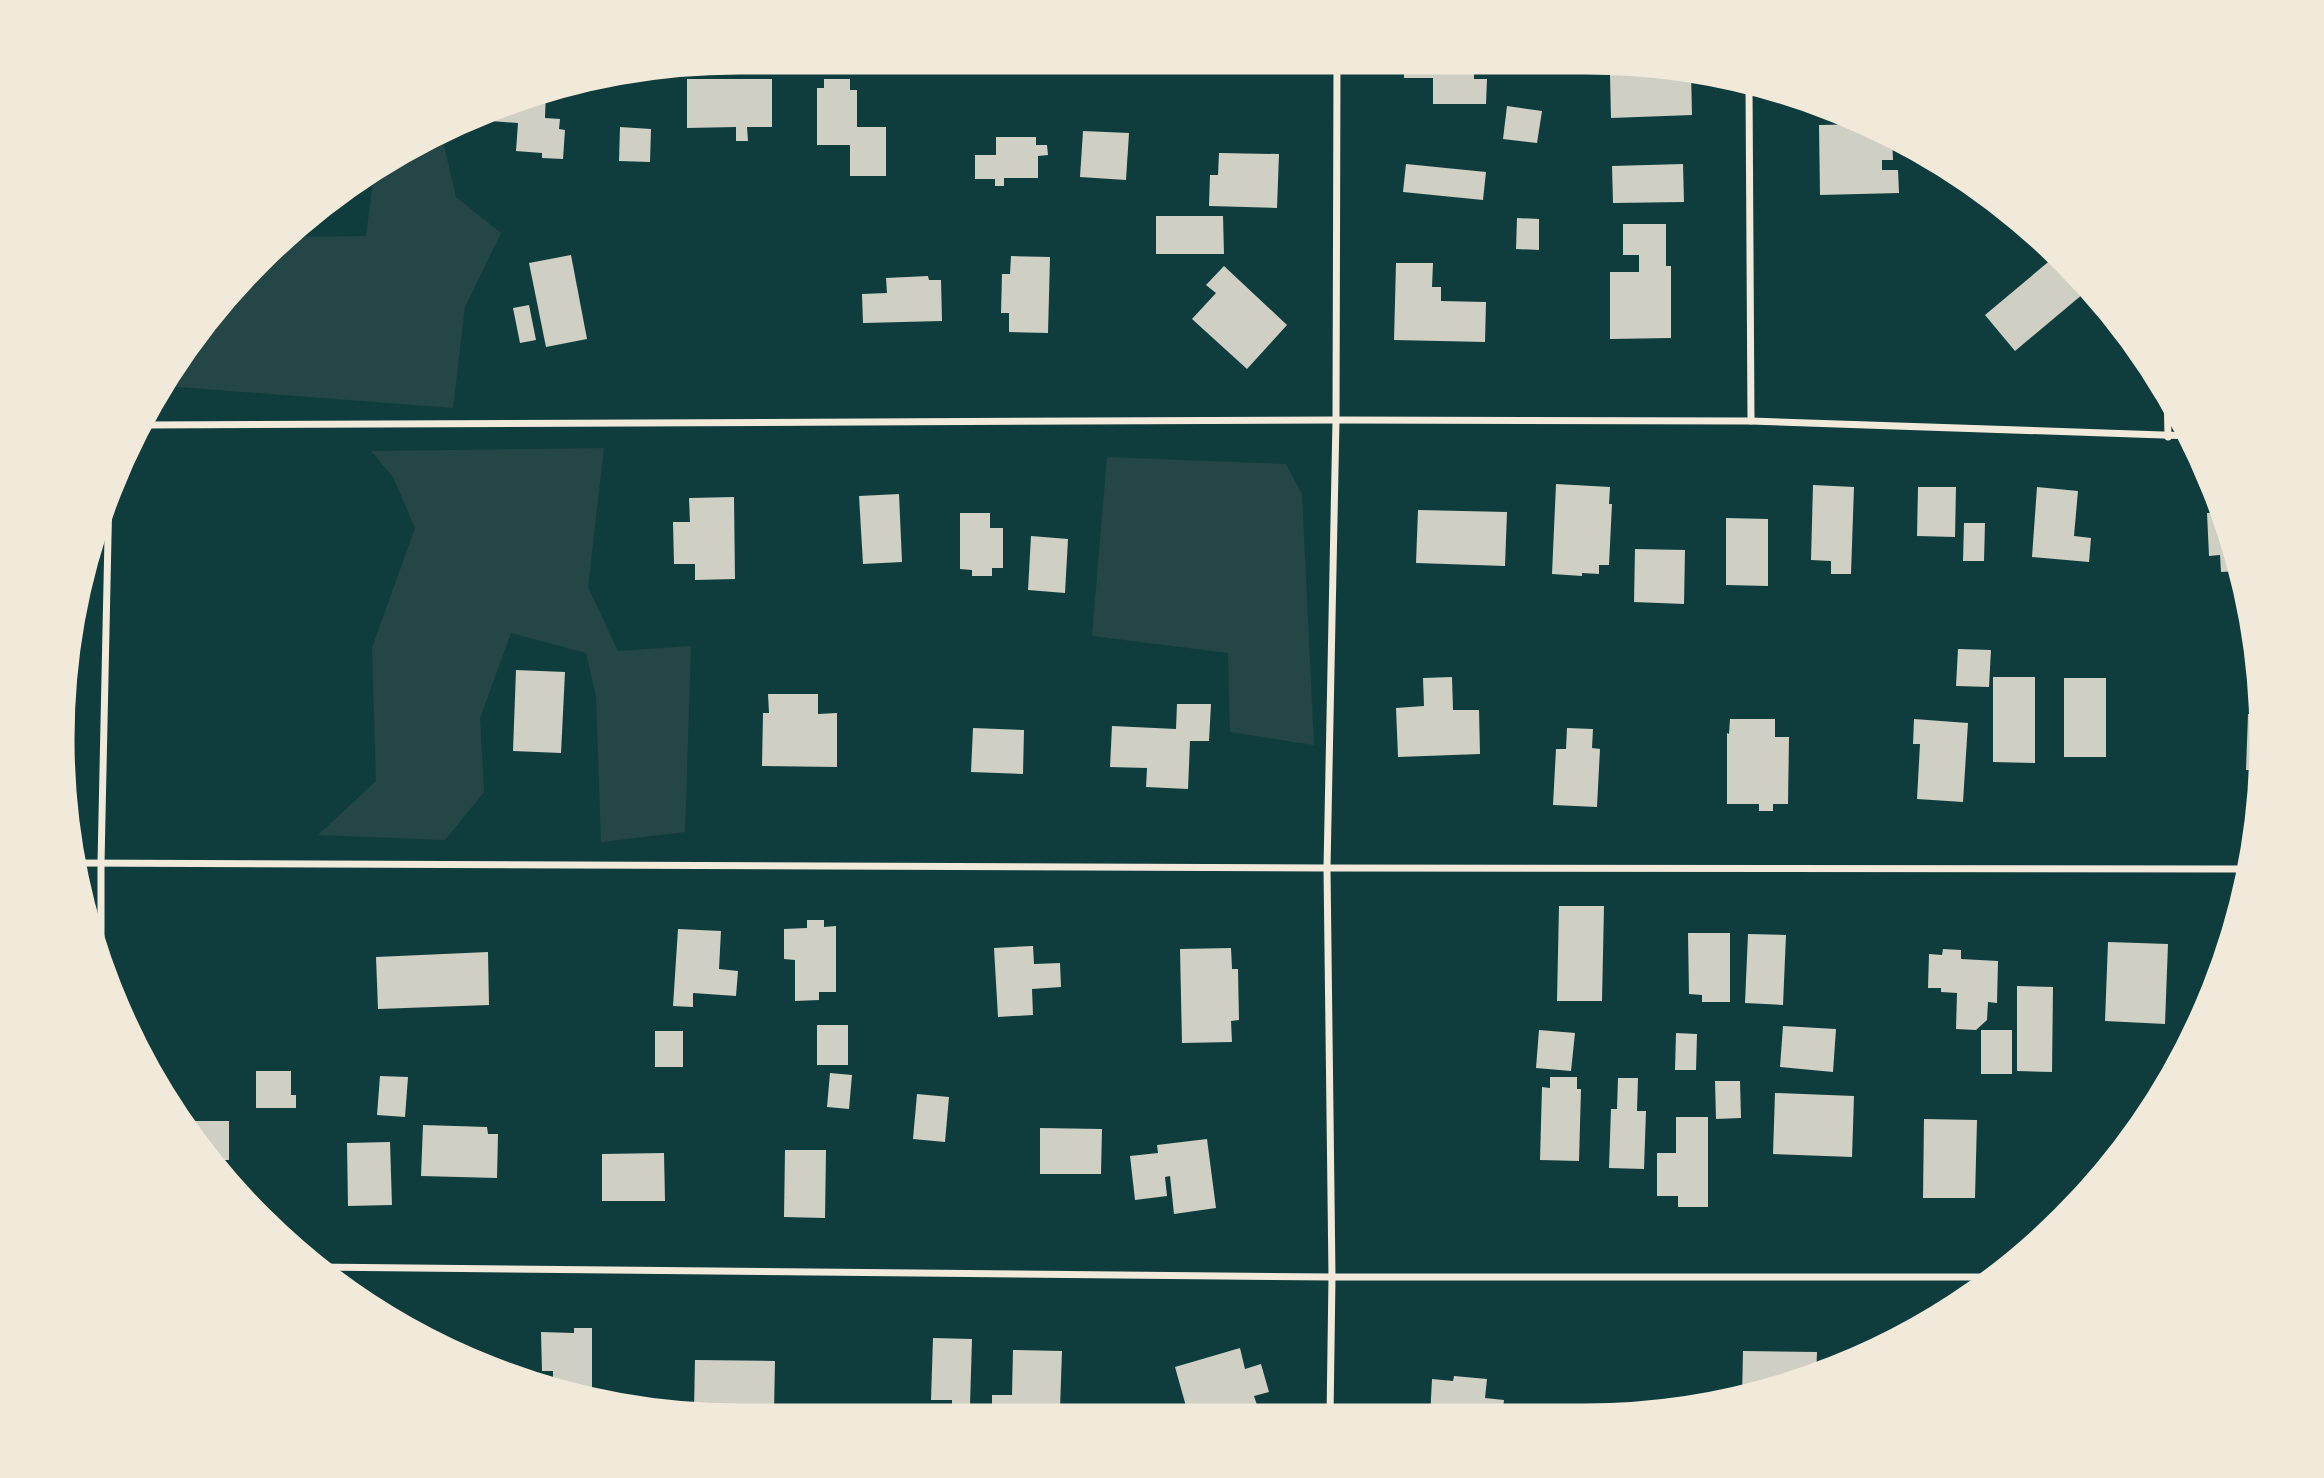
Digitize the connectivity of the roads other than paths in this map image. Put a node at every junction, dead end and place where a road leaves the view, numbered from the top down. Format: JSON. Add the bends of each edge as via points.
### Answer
{"nodes":[{"id":1,"x":1337,"y":70,"type":"edge"},
{"id":2,"x":1749,"y":91,"type":"edge"},
{"id":3,"x":2167,"y":411,"type":"edge"},
{"id":4,"x":1336,"y":420,"type":"junction"},
{"id":5,"x":1751,"y":421,"type":"junction"},
{"id":6,"x":149,"y":425,"type":"edge"},
{"id":7,"x":2181,"y":436,"type":"edge"},
{"id":8,"x":2168,"y":437,"type":"junction"},
{"id":9,"x":108,"y":517,"type":"edge"},
{"id":10,"x":82,"y":863,"type":"edge"},
{"id":11,"x":101,"y":863,"type":"junction"},
{"id":12,"x":1327,"y":868,"type":"junction"},
{"id":13,"x":2241,"y":869,"type":"edge"},
{"id":14,"x":101,"y":938,"type":"edge"},
{"id":15,"x":329,"y":1267,"type":"edge"},
{"id":16,"x":1332,"y":1277,"type":"junction"},
{"id":17,"x":1982,"y":1277,"type":"edge"},
{"id":18,"x":1330,"y":1408,"type":"edge"}],
"edges":[{"from":1,"to":4,"type":"street"},
{"from":2,"to":5,"type":"street"},
{"from":3,"to":8,"type":"street"},
{"from":4,"to":5,"type":"street"},
{"from":4,"to":6,"type":"street"},
{"from":4,"to":12,"type":"street"},
{"from":5,"to":8,"type":"street"},
{"from":7,"to":8,"type":"street"},
{"from":9,"to":11,"type":"street"},
{"from":10,"to":11,"type":"street"},
{"from":11,"to":12,"type":"street"},
{"from":11,"to":14,"type":"street"},
{"from":12,"to":13,"type":"street"},
{"from":12,"to":16,"type":"street"},
{"from":15,"to":16,"type":"street"},
{"from":16,"to":17,"type":"street"},
{"from":16,"to":18,"type":"street"}]}
